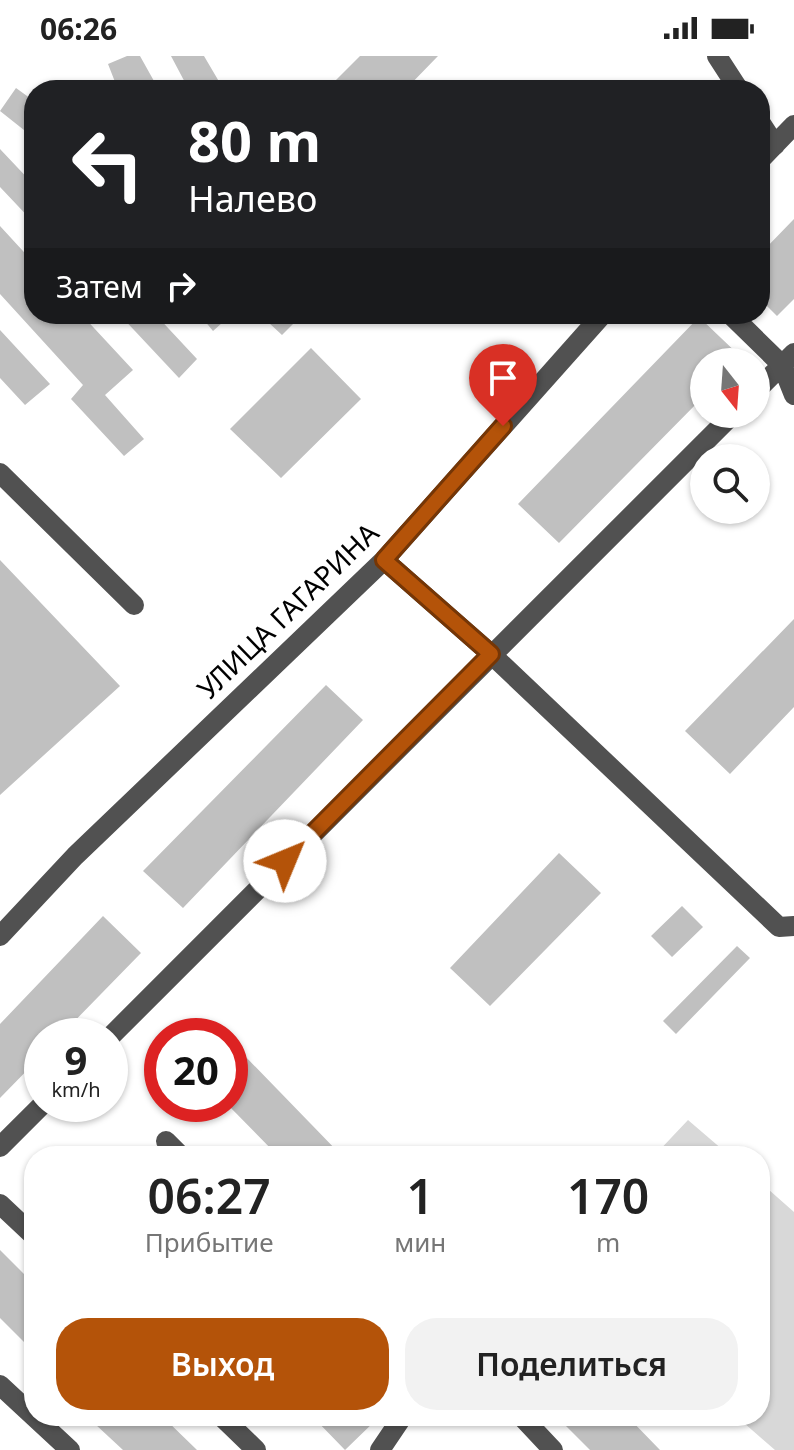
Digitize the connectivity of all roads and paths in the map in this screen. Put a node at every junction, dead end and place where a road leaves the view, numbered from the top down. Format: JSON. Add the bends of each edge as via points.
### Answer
{"nodes":[{"id":1,"x":717,"y":56,"type":"edge"},
{"id":2,"x":733,"y":80,"type":"edge"},
{"id":3,"x":794,"y":125,"type":"edge"},
{"id":4,"x":770,"y":137,"type":"edge"},
{"id":5,"x":775,"y":145,"type":"junction"},
{"id":6,"x":770,"y":150,"type":"edge"},
{"id":7,"x":594,"y":324,"type":"edge"},
{"id":8,"x":743,"y":324,"type":"edge"},
{"id":9,"x":788,"y":359,"type":"edge"},
{"id":10,"x":770,"y":377,"type":"edge"},
{"id":11,"x":794,"y":395,"type":"edge"},
{"id":12,"x":719,"y":428,"type":"edge"},
{"id":13,"x":0,"y":473,"type":"edge"},
{"id":14,"x":384,"y":560,"type":"junction"},
{"id":15,"x":134,"y":605,"type":"dead end"},
{"id":16,"x":491,"y":654,"type":"junction"},
{"id":17,"x":794,"y":926,"type":"edge"},
{"id":18,"x":0,"y":936,"type":"edge"},
{"id":19,"x":128,"y":1019,"type":"edge"},
{"id":20,"x":25,"y":1122,"type":"edge"},
{"id":21,"x":166,"y":1141,"type":"dead end"},
{"id":22,"x":171,"y":1146,"type":"edge"},
{"id":23,"x":0,"y":1147,"type":"edge"},
{"id":24,"x":0,"y":1204,"type":"edge"},
{"id":25,"x":24,"y":1227,"type":"edge"},
{"id":26,"x":0,"y":1385,"type":"edge"},
{"id":27,"x":24,"y":1407,"type":"edge"},
{"id":28,"x":44,"y":1426,"type":"edge"},
{"id":29,"x":231,"y":1426,"type":"edge"},
{"id":30,"x":396,"y":1426,"type":"edge"},
{"id":31,"x":530,"y":1426,"type":"edge"},
{"id":32,"x":70,"y":1450,"type":"edge"},
{"id":33,"x":256,"y":1450,"type":"edge"},
{"id":34,"x":380,"y":1450,"type":"edge"},
{"id":35,"x":553,"y":1450,"type":"edge"}],
"edges":[{"from":1,"to":2,"type":"street"},
{"from":3,"to":5,"type":"street"},
{"from":4,"to":5,"type":"street"},
{"from":5,"to":6,"type":"street"},
{"from":7,"to":14,"type":"street","name":"УЛИЦА ГАГАРИНА"},
{"from":8,"to":9,"type":"street"},
{"from":9,"to":10,"type":"street"},
{"from":9,"to":11,"type":"street"},
{"from":12,"to":16,"type":"street"},
{"from":13,"to":15,"type":"street"},
{"from":14,"to":16,"type":"street"},
{"from":14,"to":18,"type":"street","name":"УЛИЦА ГАГАРИНА","via":[[75,856]]},
{"from":16,"to":17,"type":"street","via":[[779,927]]},
{"from":16,"to":19,"type":"street"},
{"from":20,"to":23,"type":"street"},
{"from":21,"to":22,"type":"street"},
{"from":24,"to":25,"type":"street"},
{"from":26,"to":27,"type":"street"},
{"from":28,"to":32,"type":"street"},
{"from":29,"to":33,"type":"street"},
{"from":30,"to":34,"type":"street"},
{"from":31,"to":35,"type":"street"}]}
